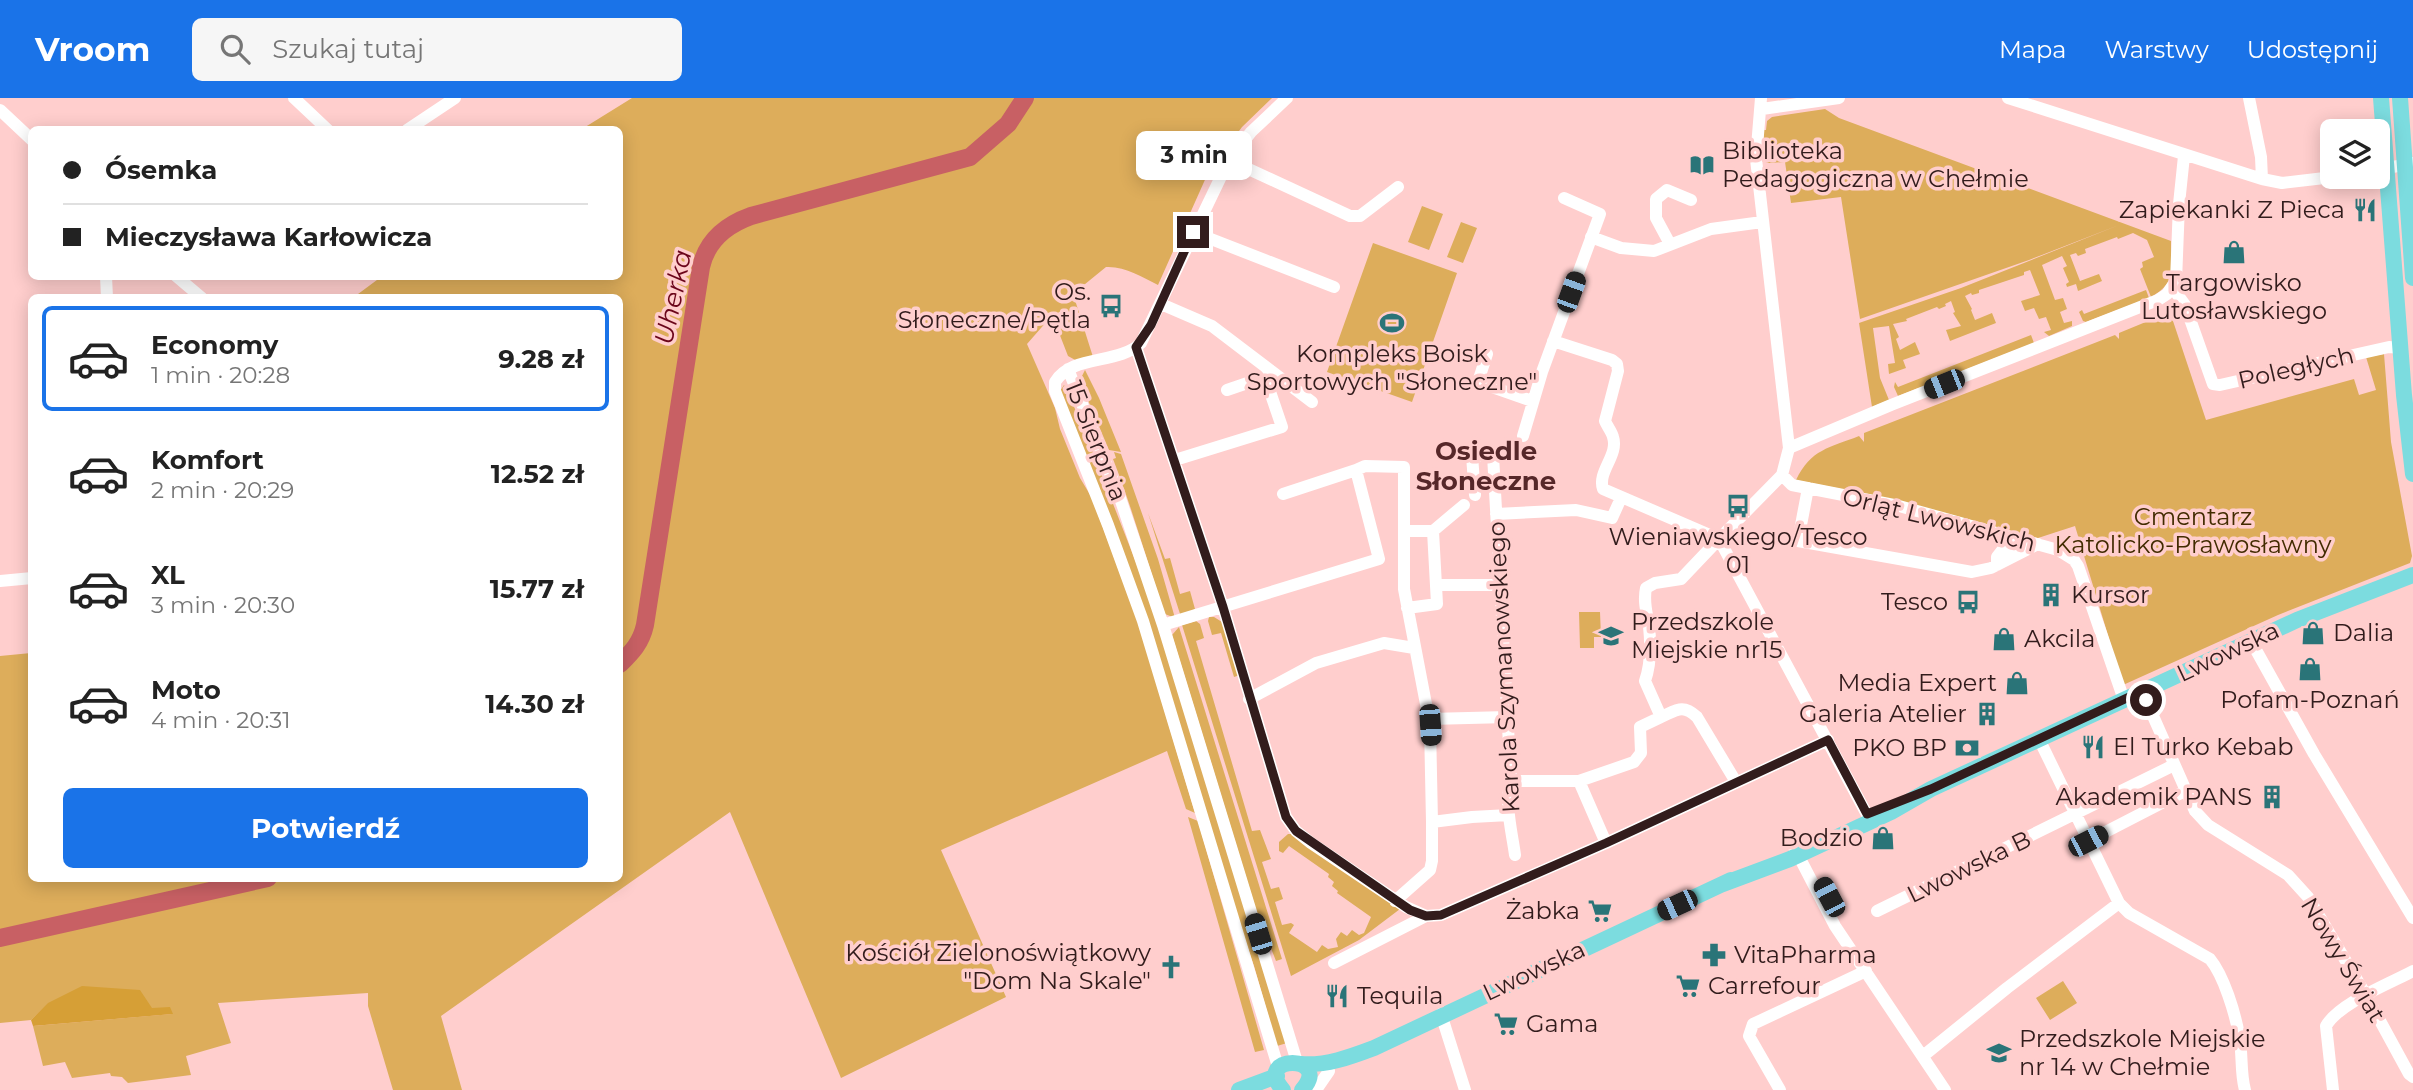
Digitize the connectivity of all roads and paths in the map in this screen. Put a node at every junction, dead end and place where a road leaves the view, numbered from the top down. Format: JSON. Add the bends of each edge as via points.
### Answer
{"nodes":[{"id":1,"x":294,"y":98,"type":"edge"},
{"id":2,"x":455,"y":98,"type":"edge"},
{"id":3,"x":1287,"y":98,"type":"edge"},
{"id":4,"x":1839,"y":98,"type":"edge"},
{"id":5,"x":2008,"y":98,"type":"edge"},
{"id":6,"x":2249,"y":98,"type":"edge"},
{"id":7,"x":2381,"y":98,"type":"edge"},
{"id":8,"x":2400,"y":98,"type":"edge"},
{"id":9,"x":1762,"y":103,"type":"edge"},
{"id":10,"x":0,"y":110,"type":"edge"},
{"id":11,"x":2381,"y":119,"type":"edge"},
{"id":12,"x":324,"y":126,"type":"edge"},
{"id":13,"x":413,"y":126,"type":"edge"},
{"id":14,"x":28,"y":135,"type":"edge"},
{"id":15,"x":2185,"y":156,"type":"junction"},
{"id":16,"x":1229,"y":160,"type":"junction"},
{"id":17,"x":2409,"y":163,"type":"edge"},
{"id":18,"x":2390,"y":167,"type":"edge"},
{"id":19,"x":2262,"y":178,"type":"junction"},
{"id":20,"x":2320,"y":179,"type":"edge"},
{"id":21,"x":1398,"y":187,"type":"dead end"},
{"id":22,"x":2384,"y":189,"type":"edge"},
{"id":23,"x":1564,"y":198,"type":"dead end"},
{"id":24,"x":1691,"y":200,"type":"dead end"},
{"id":25,"x":1762,"y":222,"type":"junction"},
{"id":26,"x":1193,"y":232,"type":"junction"},
{"id":27,"x":1591,"y":237,"type":"junction"},
{"id":28,"x":1670,"y":244,"type":"junction"},
{"id":29,"x":2413,"y":278,"type":"edge"},
{"id":30,"x":187,"y":280,"type":"edge"},
{"id":31,"x":1334,"y":287,"type":"dead end"},
{"id":32,"x":2172,"y":288,"type":"junction"},
{"id":33,"x":199,"y":294,"type":"edge"},
{"id":34,"x":1161,"y":304,"type":"junction"},
{"id":35,"x":1553,"y":341,"type":"junction"},
{"id":36,"x":1136,"y":347,"type":"junction"},
{"id":37,"x":2400,"y":348,"type":"junction"},
{"id":38,"x":1487,"y":354,"type":"dead end"},
{"id":39,"x":1068,"y":369,"type":"junction"},
{"id":40,"x":1268,"y":374,"type":"junction"},
{"id":41,"x":1227,"y":390,"type":"dead end"},
{"id":42,"x":1532,"y":401,"type":"junction"},
{"id":43,"x":1312,"y":402,"type":"dead end"},
{"id":44,"x":1523,"y":436,"type":"dead end"},
{"id":45,"x":1789,"y":448,"type":"junction"},
{"id":46,"x":1175,"y":460,"type":"junction"},
{"id":47,"x":1356,"y":470,"type":"junction"},
{"id":48,"x":2413,"y":474,"type":"edge"},
{"id":49,"x":1782,"y":475,"type":"junction"},
{"id":50,"x":1808,"y":488,"type":"junction"},
{"id":51,"x":1283,"y":494,"type":"dead end"},
{"id":52,"x":1475,"y":495,"type":"dead end"},
{"id":53,"x":1621,"y":498,"type":"junction"},
{"id":54,"x":1464,"y":505,"type":"dead end"},
{"id":55,"x":1496,"y":514,"type":"junction"},
{"id":56,"x":1404,"y":531,"type":"junction"},
{"id":57,"x":1433,"y":531,"type":"junction"},
{"id":58,"x":1719,"y":539,"type":"junction"},
{"id":59,"x":2033,"y":547,"type":"junction"},
{"id":60,"x":1404,"y":553,"type":"junction"},
{"id":61,"x":1379,"y":559,"type":"junction"},
{"id":62,"x":2413,"y":575,"type":"edge"},
{"id":63,"x":28,"y":578,"type":"edge"},
{"id":64,"x":0,"y":581,"type":"edge"},
{"id":65,"x":1437,"y":585,"type":"junction"},
{"id":66,"x":1500,"y":585,"type":"junction"},
{"id":67,"x":1223,"y":607,"type":"junction"},
{"id":68,"x":1407,"y":608,"type":"junction"},
{"id":69,"x":1163,"y":625,"type":"junction"},
{"id":70,"x":2251,"y":641,"type":"junction"},
{"id":71,"x":1414,"y":648,"type":"junction"},
{"id":72,"x":2142,"y":691,"type":"junction"},
{"id":73,"x":1249,"y":699,"type":"junction"},
{"id":74,"x":2123,"y":700,"type":"junction"},
{"id":75,"x":1507,"y":717,"type":"junction"},
{"id":76,"x":1661,"y":717,"type":"junction"},
{"id":77,"x":1429,"y":719,"type":"junction"},
{"id":78,"x":2039,"y":739,"type":"junction"},
{"id":79,"x":1828,"y":740,"type":"junction"},
{"id":80,"x":2174,"y":765,"type":"junction"},
{"id":81,"x":1578,"y":780,"type":"junction"},
{"id":82,"x":1511,"y":781,"type":"junction"},
{"id":83,"x":1737,"y":782,"type":"junction"},
{"id":84,"x":2185,"y":791,"type":"junction"},
{"id":85,"x":1509,"y":815,"type":"junction"},
{"id":86,"x":2076,"y":815,"type":"junction"},
{"id":87,"x":1869,"y":818,"type":"junction"},
{"id":88,"x":1432,"y":822,"type":"junction"},
{"id":89,"x":2088,"y":841,"type":"junction"},
{"id":90,"x":1606,"y":843,"type":"junction"},
{"id":91,"x":1800,"y":850,"type":"junction"},
{"id":92,"x":1515,"y":855,"type":"dead end"},
{"id":93,"x":1395,"y":901,"type":"junction"},
{"id":94,"x":2119,"y":903,"type":"junction"},
{"id":95,"x":1877,"y":911,"type":"dead end"},
{"id":96,"x":1426,"y":916,"type":"junction"},
{"id":97,"x":2413,"y":918,"type":"edge"},
{"id":98,"x":1334,"y":963,"type":"dead end"},
{"id":99,"x":1866,"y":971,"type":"junction"},
{"id":100,"x":2413,"y":971,"type":"edge"},
{"id":101,"x":2366,"y":995,"type":"junction"},
{"id":102,"x":1441,"y":1014,"type":"junction"},
{"id":103,"x":1293,"y":1045,"type":"junction"},
{"id":104,"x":1272,"y":1050,"type":"junction"},
{"id":105,"x":1923,"y":1056,"type":"junction"},
{"id":106,"x":1299,"y":1063,"type":"junction"},
{"id":107,"x":1327,"y":1067,"type":"junction"},
{"id":108,"x":2413,"y":1077,"type":"edge"},
{"id":109,"x":1278,"y":1083,"type":"edge"},
{"id":110,"x":1309,"y":1087,"type":"edge"},
{"id":111,"x":1239,"y":1090,"type":"edge"},
{"id":112,"x":1465,"y":1090,"type":"edge"},
{"id":113,"x":1780,"y":1090,"type":"edge"},
{"id":114,"x":1945,"y":1090,"type":"edge"},
{"id":115,"x":2245,"y":1090,"type":"edge"},
{"id":116,"x":2333,"y":1090,"type":"edge"}],
"edges":[{"from":1,"to":12,"type":"street"},
{"from":2,"to":13,"type":"street"},
{"from":3,"to":16,"type":"street"},
{"from":4,"to":9,"type":"street"},
{"from":5,"to":15,"type":"street"},
{"from":6,"to":19,"type":"street"},
{"from":7,"to":11,"type":"main road"},
{"from":8,"to":17,"type":"main road"},
{"from":9,"to":25,"type":"street","via":[[1756,159]]},
{"from":10,"to":14,"type":"street"},
{"from":15,"to":19,"type":"street"},
{"from":15,"to":32,"type":"street","via":[[2177,274]]},
{"from":16,"to":21,"type":"street","via":[[1350,216],[1360,216]]},
{"from":16,"to":26,"type":"street"},
{"from":17,"to":18,"type":"street"},
{"from":17,"to":29,"type":"main road"},
{"from":19,"to":20,"type":"street","via":[[2282,183]]},
{"from":22,"to":37,"type":"main road"},
{"from":23,"to":27,"type":"street","via":[[1600,214]]},
{"from":24,"to":28,"type":"street","via":[[1667,190],[1656,199],[1656,218]]},
{"from":25,"to":28,"type":"street","via":[[1711,229]]},
{"from":25,"to":45,"type":"street"},
{"from":26,"to":31,"type":"street"},
{"from":26,"to":34,"type":"street"},
{"from":27,"to":28,"type":"street","via":[[1621,248],[1654,251]]},
{"from":27,"to":35,"type":"street"},
{"from":30,"to":33,"type":"street"},
{"from":32,"to":37,"type":"street","name":"Poległych","via":[[2185,305],[2213,384]]},
{"from":32,"to":45,"type":"street","via":[[2158,300]]},
{"from":34,"to":36,"type":"street"},
{"from":34,"to":40,"type":"street","via":[[1212,326]]},
{"from":35,"to":42,"type":"street"},
{"from":35,"to":53,"type":"street","via":[[1616,365],[1605,421],[1614,445],[1601,484]]},
{"from":36,"to":39,"type":"street"},
{"from":36,"to":46,"type":"street","via":[[1153,412]]},
{"from":37,"to":48,"type":"main road"},
{"from":38,"to":42,"type":"street","via":[[1478,382]]},
{"from":39,"to":69,"type":"street","name":"15 Sierpnia","via":[[1120,498]]},
{"from":39,"to":104,"type":"street","name":"15 Sierpnia","via":[[1055,382],[1055,391],[1143,621]]},
{"from":40,"to":41,"type":"street"},
{"from":40,"to":43,"type":"street"},
{"from":40,"to":46,"type":"street","via":[[1282,427]]},
{"from":42,"to":44,"type":"street"},
{"from":45,"to":49,"type":"street"},
{"from":46,"to":67,"type":"street","via":[[1197,545]]},
{"from":47,"to":51,"type":"street"},
{"from":47,"to":56,"type":"street","via":[[1404,467]]},
{"from":47,"to":61,"type":"street"},
{"from":49,"to":50,"type":"street","name":"Orląt Lwowskich","via":[[1792,485]]},
{"from":49,"to":58,"type":"street"},
{"from":50,"to":59,"type":"street","name":"Orląt Lwowskich","via":[[1899,506]]},
{"from":50,"to":59,"type":"street","via":[[1798,541],[1972,572]]},
{"from":52,"to":55,"type":"street","name":"Karola Szymanowskiego","via":[[1472,456],[1493,455]]},
{"from":53,"to":55,"type":"street","via":[[1612,518],[1576,510]]},
{"from":53,"to":58,"type":"street"},
{"from":54,"to":57,"type":"street"},
{"from":55,"to":66,"type":"street","name":"Karola Szymanowskiego"},
{"from":56,"to":57,"type":"street"},
{"from":56,"to":60,"type":"street"},
{"from":57,"to":65,"type":"street"},
{"from":58,"to":76,"type":"street","via":[[1681,579],[1646,588],[1643,599],[1650,667],[1645,681]]},
{"from":58,"to":79,"type":"street"},
{"from":59,"to":74,"type":"street","name":"Orląt Lwowskich","via":[[2058,550],[2078,566]]},
{"from":60,"to":61,"type":"street"},
{"from":60,"to":68,"type":"street"},
{"from":61,"to":67,"type":"street"},
{"from":62,"to":70,"type":"main road","name":"Lwowska"},
{"from":63,"to":64,"type":"street"},
{"from":65,"to":66,"type":"street"},
{"from":65,"to":68,"type":"street","via":[[1437,604]]},
{"from":66,"to":75,"type":"street","name":"Karola Szymanowskiego"},
{"from":67,"to":69,"type":"street"},
{"from":67,"to":73,"type":"street"},
{"from":68,"to":71,"type":"street"},
{"from":69,"to":103,"type":"street","name":"15 Sierpnia"},
{"from":70,"to":72,"type":"main road","name":"Lwowska"},
{"from":70,"to":97,"type":"street"},
{"from":71,"to":73,"type":"street","via":[[1384,643],[1316,663]]},
{"from":71,"to":77,"type":"street"},
{"from":72,"to":74,"type":"main road","name":"Lwowska"},
{"from":72,"to":80,"type":"street","name":"Nowy Świat"},
{"from":73,"to":93,"type":"street","via":[[1290,824]]},
{"from":74,"to":78,"type":"main road","name":"Lwowska"},
{"from":75,"to":77,"type":"street"},
{"from":75,"to":82,"type":"street","name":"Karola Szymanowskiego"},
{"from":76,"to":81,"type":"street","via":[[1640,727],[1641,753],[1634,762]]},
{"from":76,"to":83,"type":"street","via":[[1689,709]]},
{"from":77,"to":88,"type":"street"},
{"from":78,"to":86,"type":"street"},
{"from":78,"to":87,"type":"main road","name":"Lwowska"},
{"from":79,"to":83,"type":"street"},
{"from":79,"to":87,"type":"street"},
{"from":80,"to":84,"type":"street","name":"Nowy Świat"},
{"from":80,"to":86,"type":"street","name":"Lwowska B"},
{"from":81,"to":82,"type":"street"},
{"from":81,"to":90,"type":"street"},
{"from":82,"to":85,"type":"street","name":"Karola Szymanowskiego"},
{"from":83,"to":90,"type":"street"},
{"from":84,"to":89,"type":"street"},
{"from":84,"to":101,"type":"street","name":"Nowy Świat","via":[[2208,825],[2288,875],[2308,897]]},
{"from":85,"to":88,"type":"street"},
{"from":85,"to":92,"type":"street","name":"Karola Szymanowskiego"},
{"from":86,"to":89,"type":"street"},
{"from":86,"to":95,"type":"street","name":"Lwowska B"},
{"from":87,"to":91,"type":"main road","name":"Lwowska"},
{"from":88,"to":93,"type":"street","via":[[1430,870]]},
{"from":89,"to":94,"type":"street"},
{"from":90,"to":96,"type":"street","via":[[1441,915]]},
{"from":91,"to":99,"type":"street","via":[[1835,926]]},
{"from":91,"to":102,"type":"main road","name":"Lwowska"},
{"from":93,"to":96,"type":"street"},
{"from":94,"to":105,"type":"street"},
{"from":94,"to":115,"type":"street","via":[[2210,959],[2219,970],[2239,1035]]},
{"from":96,"to":98,"type":"street"},
{"from":99,"to":105,"type":"street"},
{"from":99,"to":113,"type":"street","via":[[1753,1024],[1749,1036]]},
{"from":100,"to":101,"type":"street"},
{"from":101,"to":108,"type":"street","name":"Nowy Świat"},
{"from":101,"to":116,"type":"street","via":[[2326,1026]]},
{"from":102,"to":107,"type":"main road","name":"Lwowska"},
{"from":102,"to":112,"type":"street"},
{"from":103,"to":106,"type":"street","name":"15 Sierpnia"},
{"from":103,"to":107,"type":"street"},
{"from":104,"to":109,"type":"street","name":"15 Sierpnia"},
{"from":104,"to":109,"type":"street","via":[[1269,1069]]},
{"from":105,"to":114,"type":"street"},
{"from":106,"to":107,"type":"main road","name":"Lwowska"},
{"from":106,"to":109,"type":"main road","via":[[1284,1064]]},
{"from":106,"to":110,"type":"main road","via":[[1308,1071]]},
{"from":107,"to":110,"type":"main road","name":"Lwowska"},
{"from":109,"to":111,"type":"main road"}]}
